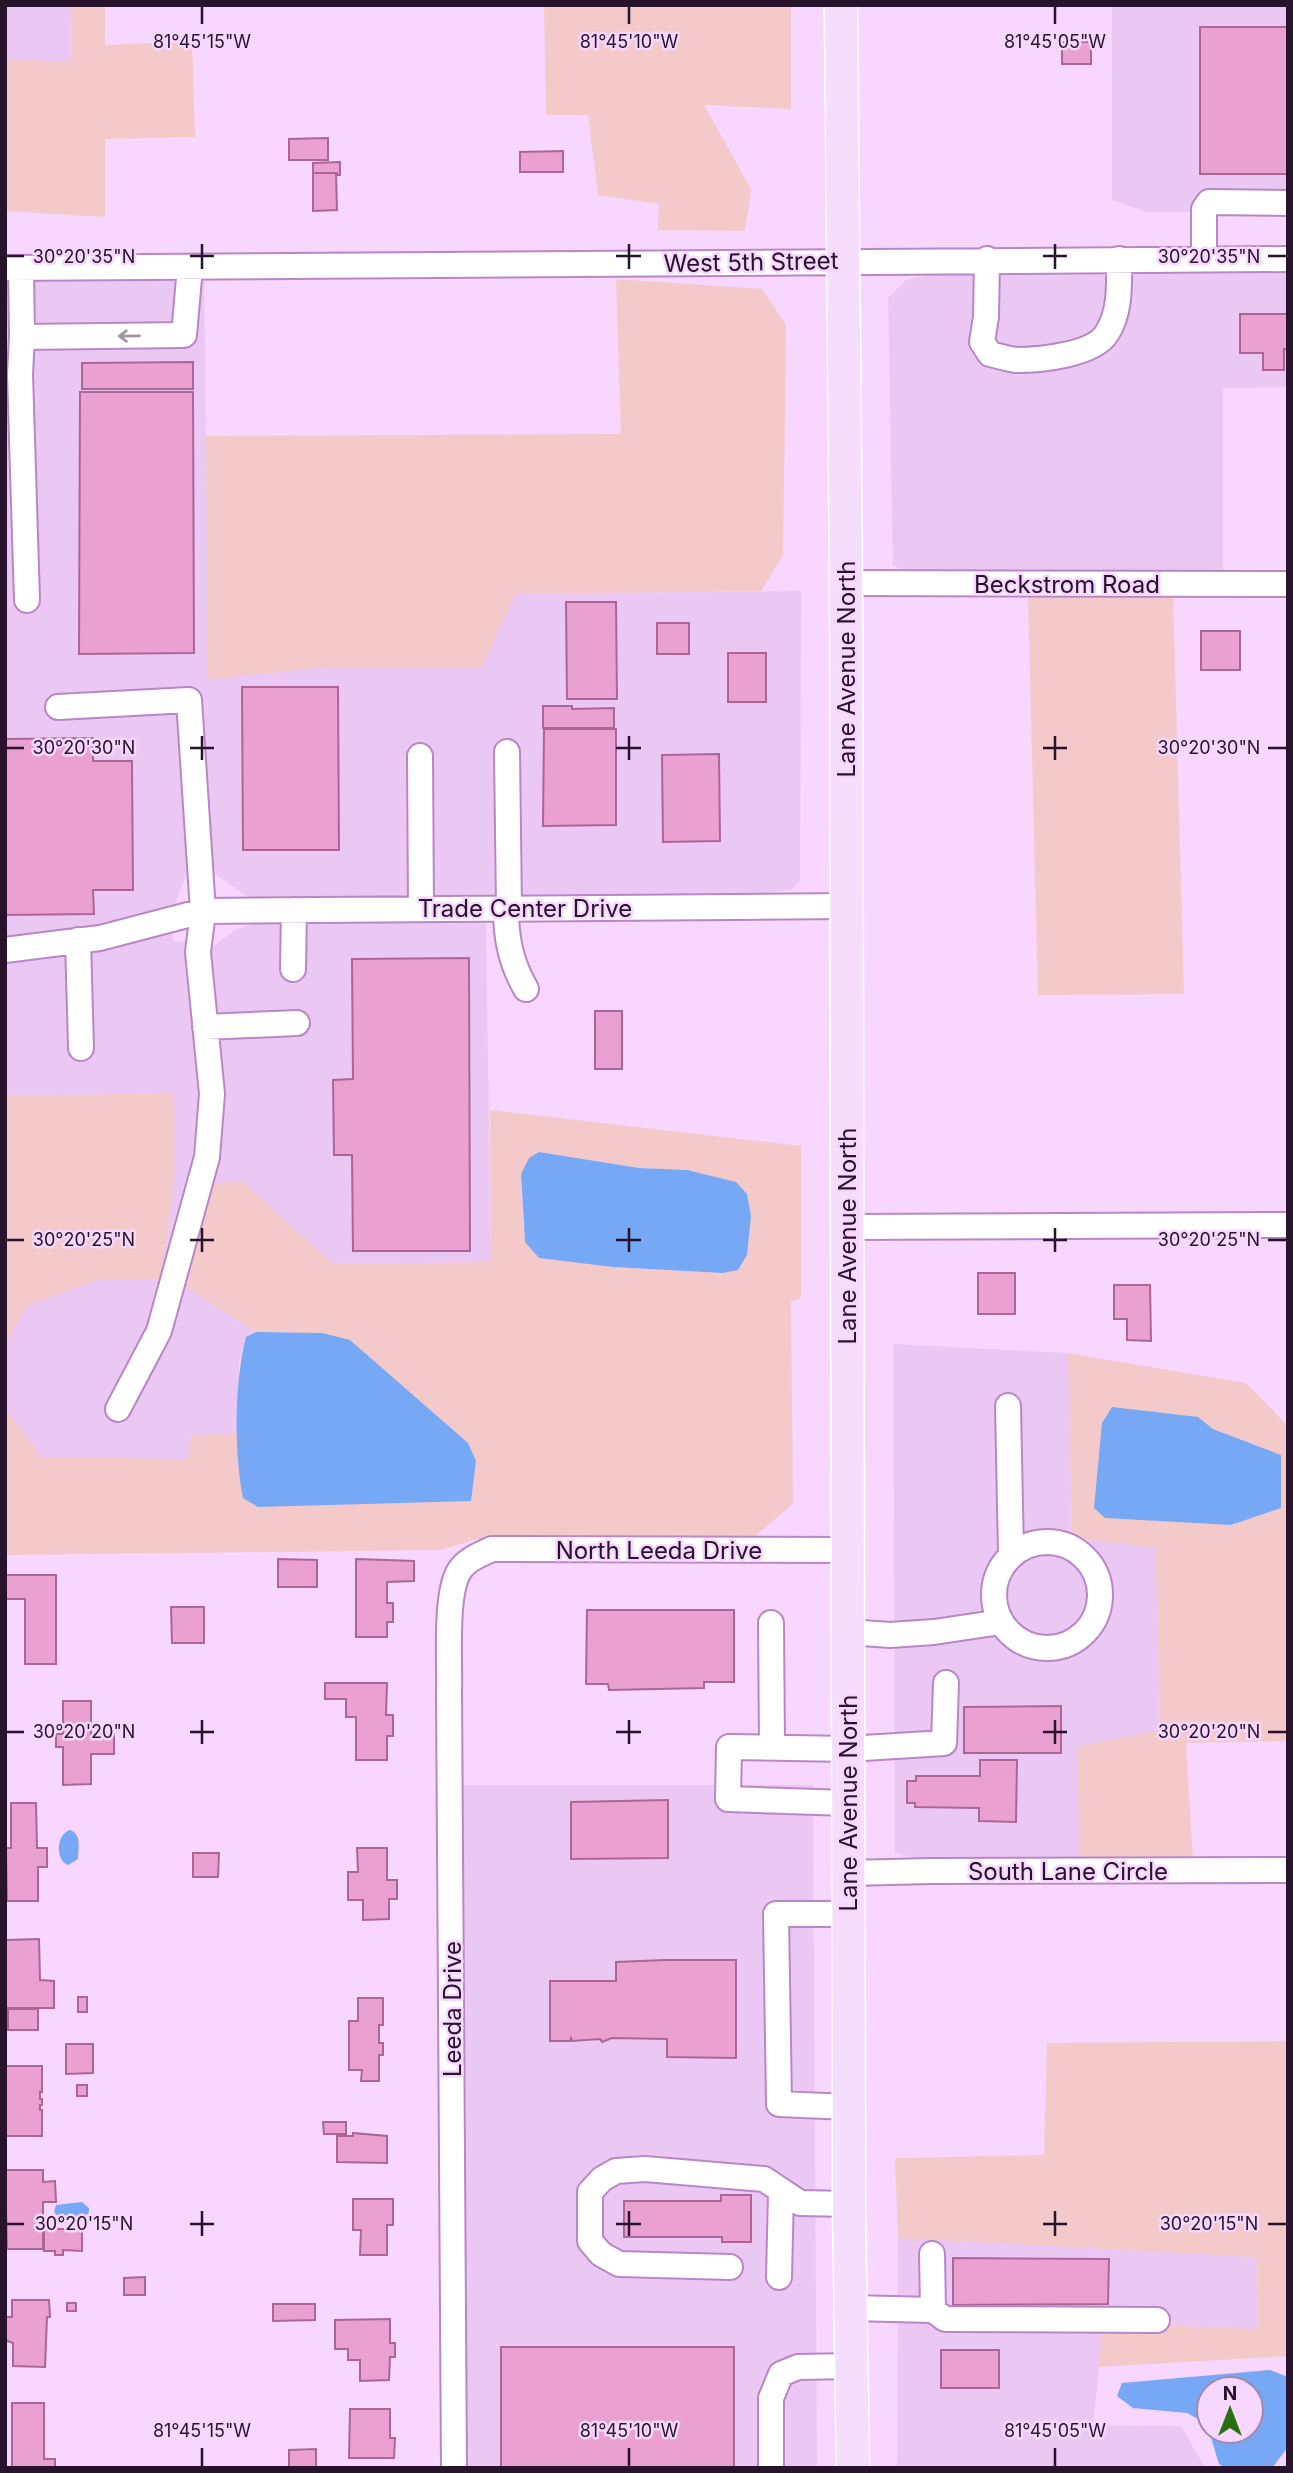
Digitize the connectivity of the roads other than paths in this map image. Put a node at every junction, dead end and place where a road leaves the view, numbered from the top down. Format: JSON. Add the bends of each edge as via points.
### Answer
{"nodes":[{"id":1,"x":841,"y":5,"type":"edge"},
{"id":2,"x":1288,"y":203,"type":"edge"},
{"id":3,"x":1288,"y":258,"type":"edge"},
{"id":4,"x":987,"y":259,"type":"junction"},
{"id":5,"x":1119,"y":259,"type":"junction"},
{"id":6,"x":1204,"y":259,"type":"junction"},
{"id":7,"x":842,"y":262,"type":"junction"},
{"id":8,"x":190,"y":267,"type":"junction"},
{"id":9,"x":13,"y":268,"type":"edge"},
{"id":10,"x":22,"y":337,"type":"junction"},
{"id":11,"x":846,"y":583,"type":"junction"},
{"id":12,"x":1288,"y":584,"type":"edge"},
{"id":13,"x":27,"y":600,"type":"dead end"},
{"id":14,"x":58,"y":707,"type":"dead end"},
{"id":15,"x":507,"y":752,"type":"dead end"},
{"id":16,"x":420,"y":756,"type":"dead end"},
{"id":17,"x":846,"y":906,"type":"junction"},
{"id":18,"x":421,"y":909,"type":"junction"},
{"id":19,"x":508,"y":909,"type":"junction"},
{"id":20,"x":294,"y":910,"type":"junction"},
{"id":21,"x":204,"y":911,"type":"junction"},
{"id":22,"x":79,"y":940,"type":"junction"},
{"id":23,"x":5,"y":950,"type":"edge"},
{"id":24,"x":293,"y":970,"type":"dead end"},
{"id":25,"x":526,"y":989,"type":"dead end"},
{"id":26,"x":298,"y":1023,"type":"dead end"},
{"id":27,"x":205,"y":1027,"type":"junction"},
{"id":28,"x":81,"y":1048,"type":"dead end"},
{"id":29,"x":1288,"y":1225,"type":"edge"},
{"id":30,"x":848,"y":1227,"type":"junction"},
{"id":31,"x":1008,"y":1406,"type":"dead end"},
{"id":32,"x":118,"y":1409,"type":"dead end"},
{"id":33,"x":848,"y":1550,"type":"junction"},
{"id":34,"x":1011,"y":1554,"type":"junction"},
{"id":35,"x":473,"y":1557,"type":"joint"},
{"id":36,"x":1001,"y":1622,"type":"junction"},
{"id":37,"x":771,"y":1623,"type":"dead end"},
{"id":38,"x":848,"y":1632,"type":"junction"},
{"id":39,"x":946,"y":1683,"type":"dead end"},
{"id":40,"x":772,"y":1747,"type":"junction"},
{"id":41,"x":848,"y":1749,"type":"junction"},
{"id":42,"x":848,"y":1803,"type":"junction"},
{"id":43,"x":1288,"y":1870,"type":"edge"},
{"id":44,"x":849,"y":1873,"type":"junction"},
{"id":45,"x":849,"y":1914,"type":"junction"},
{"id":46,"x":849,"y":2107,"type":"junction"},
{"id":47,"x":782,"y":2192,"type":"junction"},
{"id":48,"x":849,"y":2204,"type":"junction"},
{"id":49,"x":932,"y":2254,"type":"dead end"},
{"id":50,"x":730,"y":2267,"type":"dead end"},
{"id":51,"x":779,"y":2277,"type":"dead end"},
{"id":52,"x":851,"y":2308,"type":"junction"},
{"id":53,"x":933,"y":2310,"type":"junction"},
{"id":54,"x":1157,"y":2319,"type":"dead end"},
{"id":55,"x":852,"y":2366,"type":"junction"},
{"id":56,"x":454,"y":2468,"type":"edge"},
{"id":57,"x":771,"y":2468,"type":"edge"},
{"id":58,"x":853,"y":2468,"type":"edge"}],
"edges":[{"from":1,"to":7,"type":"main road","name":"Lane Avenue North"},
{"from":2,"to":6,"type":"street","via":[[1209,202],[1204,209]]},
{"from":3,"to":6,"type":"street","name":"West 5th Street"},
{"from":4,"to":5,"type":"street","name":"West 5th Street"},
{"from":4,"to":5,"type":"street","via":[[982,342],[990,354],[1014,360],[1089,349],[1106,336],[1118,303]]},
{"from":4,"to":7,"type":"street","name":"West 5th Street"},
{"from":5,"to":6,"type":"street","name":"West 5th Street"},
{"from":7,"to":8,"type":"street","name":"West 5th Street"},
{"from":7,"to":11,"type":"main road","name":"Lane Avenue North"},
{"from":8,"to":9,"type":"street","name":"West 5th Street"},
{"from":8,"to":10,"type":"street","one_way":true,"via":[[184,335]]},
{"from":9,"to":10,"type":"street"},
{"from":10,"to":13,"type":"street"},
{"from":11,"to":12,"type":"street","name":"Beckstrom Road"},
{"from":11,"to":17,"type":"main road","name":"Lane Avenue North"},
{"from":14,"to":21,"type":"street","via":[[189,700]]},
{"from":15,"to":19,"type":"street"},
{"from":16,"to":18,"type":"street"},
{"from":17,"to":19,"type":"street","name":"Trade Center Drive"},
{"from":17,"to":30,"type":"main road","name":"Lane Avenue North"},
{"from":18,"to":19,"type":"street","name":"Trade Center Drive"},
{"from":18,"to":20,"type":"street","name":"Trade Center Drive"},
{"from":19,"to":25,"type":"street","via":[[506,938],[515,971]]},
{"from":20,"to":21,"type":"street","name":"Trade Center Drive"},
{"from":20,"to":24,"type":"street"},
{"from":21,"to":22,"type":"street","name":"Trade Center Drive"},
{"from":21,"to":27,"type":"street","via":[[198,952]]},
{"from":22,"to":23,"type":"street","name":"Trade Center Drive"},
{"from":22,"to":28,"type":"street"},
{"from":26,"to":27,"type":"street"},
{"from":27,"to":32,"type":"street","via":[[212,1094],[207,1157],[159,1331]]},
{"from":29,"to":30,"type":"street"},
{"from":30,"to":33,"type":"main road","name":"Lane Avenue North"},
{"from":31,"to":34,"type":"street"},
{"from":33,"to":35,"type":"street","name":"North Leeda Drive","via":[[492,1549]]},
{"from":33,"to":38,"type":"main road","name":"Lane Avenue North"},
{"from":34,"to":36,"type":"street","via":[[994,1587],[994,1605]]},
{"from":34,"to":36,"type":"street","via":[[1044,1541],[1079,1550],[1099,1580],[1101,1597],[1089,1628],[1060,1647],[1026,1644]]},
{"from":35,"to":56,"type":"street","name":"Leeda Drive","via":[[458,1572],[451,1593]]},
{"from":36,"to":38,"type":"street","via":[[890,1635]]},
{"from":37,"to":40,"type":"street"},
{"from":38,"to":41,"type":"main road","name":"Lane Avenue North"},
{"from":39,"to":41,"type":"street","via":[[944,1744]]},
{"from":40,"to":41,"type":"street"},
{"from":40,"to":42,"type":"street","via":[[729,1747],[728,1799]]},
{"from":41,"to":42,"type":"main road","name":"Lane Avenue North"},
{"from":42,"to":44,"type":"main road","name":"Lane Avenue North"},
{"from":43,"to":44,"type":"street","name":"South Lane Circle"},
{"from":44,"to":45,"type":"main road","name":"Lane Avenue North"},
{"from":45,"to":46,"type":"main road","name":"Lane Avenue North"},
{"from":45,"to":46,"type":"street","via":[[776,1914],[779,2104]]},
{"from":46,"to":48,"type":"main road","name":"Lane Avenue North"},
{"from":47,"to":48,"type":"street","via":[[800,2203]]},
{"from":47,"to":50,"type":"street","via":[[764,2179],[645,2169],[616,2171],[590,2192],[590,2241],[619,2264]]},
{"from":47,"to":51,"type":"street"},
{"from":48,"to":52,"type":"main road","name":"Lane Avenue North"},
{"from":49,"to":53,"type":"street"},
{"from":52,"to":53,"type":"street"},
{"from":52,"to":55,"type":"main road","name":"Lane Avenue North"},
{"from":53,"to":54,"type":"street","via":[[945,2319]]},
{"from":55,"to":57,"type":"street","via":[[798,2367],[782,2374],[771,2399]]},
{"from":55,"to":58,"type":"main road","name":"Lane Avenue North"}]}
